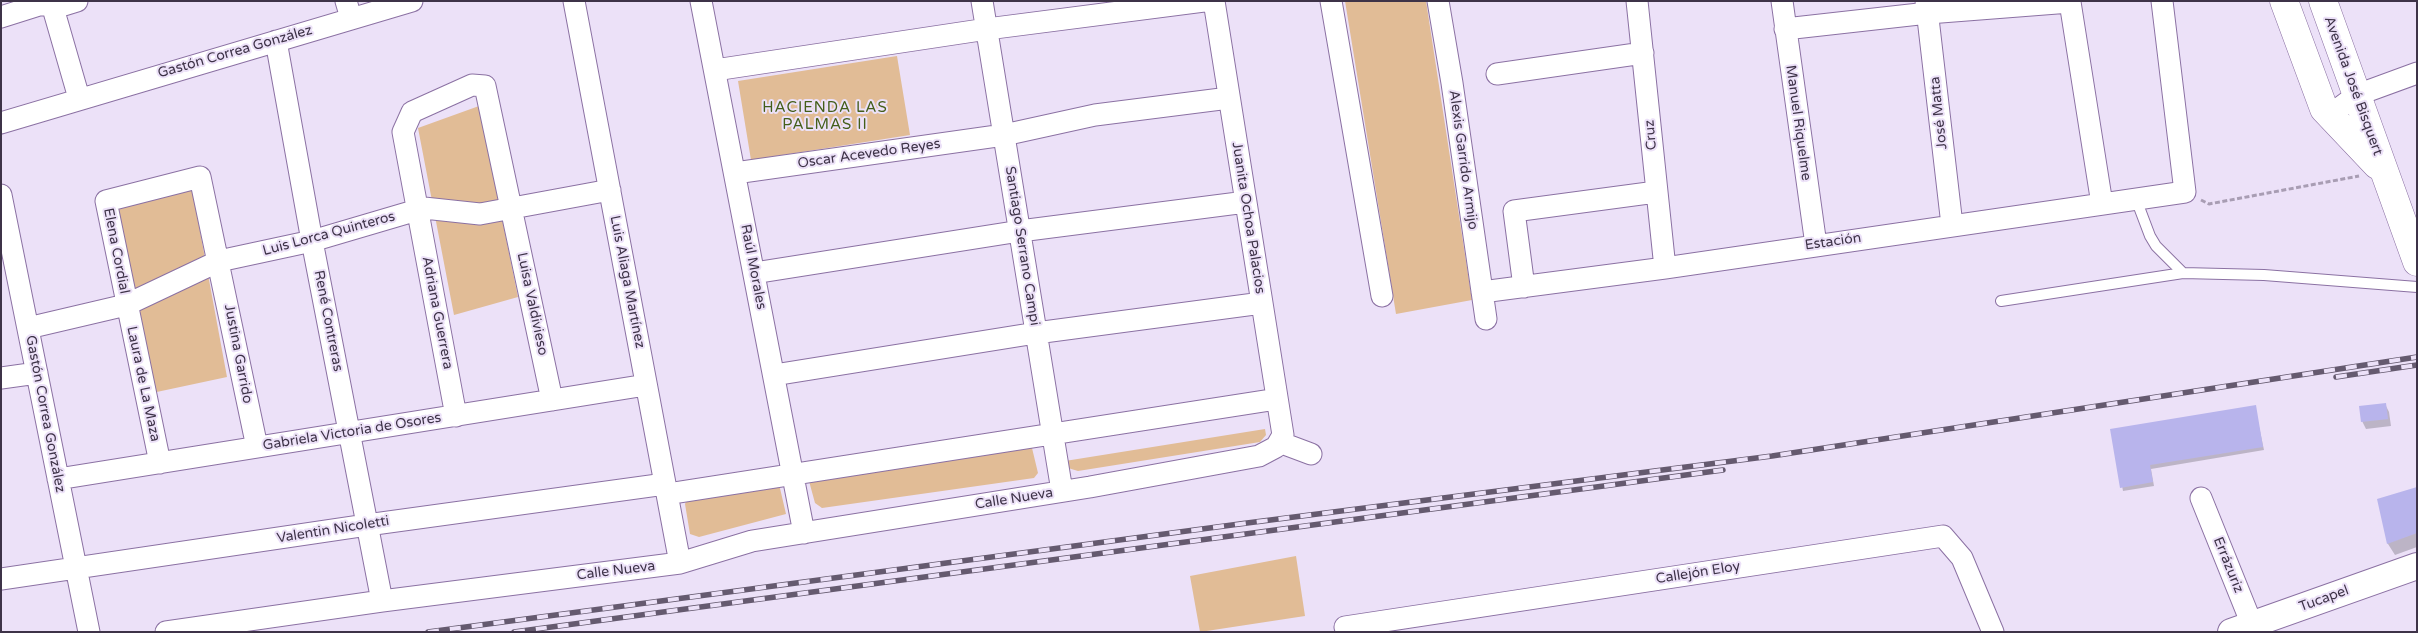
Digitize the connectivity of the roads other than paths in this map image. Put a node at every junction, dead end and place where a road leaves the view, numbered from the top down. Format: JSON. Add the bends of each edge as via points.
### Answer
{"nodes":[{"id":1,"x":78,"y":1,"type":"edge"},
{"id":2,"x":412,"y":1,"type":"edge"},
{"id":3,"x":574,"y":1,"type":"edge"},
{"id":4,"x":702,"y":1,"type":"edge"},
{"id":5,"x":982,"y":1,"type":"edge"},
{"id":6,"x":1204,"y":1,"type":"edge"},
{"id":7,"x":1214,"y":1,"type":"edge"},
{"id":8,"x":1331,"y":1,"type":"edge"},
{"id":9,"x":1438,"y":1,"type":"edge"},
{"id":10,"x":1637,"y":1,"type":"edge"},
{"id":11,"x":1782,"y":1,"type":"edge"},
{"id":12,"x":2162,"y":1,"type":"edge"},
{"id":13,"x":2284,"y":1,"type":"edge"},
{"id":14,"x":2323,"y":1,"type":"edge"},
{"id":15,"x":51,"y":3,"type":"edge"},
{"id":16,"x":1927,"y":7,"type":"edge"},
{"id":17,"x":348,"y":10,"type":"edge"},
{"id":18,"x":1,"y":16,"type":"edge"},
{"id":19,"x":987,"y":29,"type":"junction"},
{"id":20,"x":1785,"y":29,"type":"junction"},
{"id":21,"x":276,"y":41,"type":"junction"},
{"id":22,"x":1643,"y":52,"type":"junction"},
{"id":23,"x":715,"y":70,"type":"junction"},
{"id":24,"x":2417,"y":72,"type":"edge"},
{"id":25,"x":1497,"y":74,"type":"dead end"},
{"id":26,"x":2357,"y":95,"type":"junction"},
{"id":27,"x":79,"y":98,"type":"junction"},
{"id":28,"x":1229,"y":98,"type":"junction"},
{"id":29,"x":2330,"y":115,"type":"junction"},
{"id":30,"x":1,"y":122,"type":"edge"},
{"id":31,"x":1004,"y":135,"type":"junction"},
{"id":32,"x":2384,"y":172,"type":"junction"},
{"id":33,"x":735,"y":173,"type":"junction"},
{"id":34,"x":610,"y":190,"type":"junction"},
{"id":35,"x":1656,"y":192,"type":"junction"},
{"id":36,"x":1,"y":195,"type":"edge"},
{"id":37,"x":2136,"y":199,"type":"junction"},
{"id":38,"x":1246,"y":202,"type":"junction"},
{"id":39,"x":2102,"y":204,"type":"junction"},
{"id":40,"x":511,"y":208,"type":"junction"},
{"id":41,"x":417,"y":210,"type":"junction"},
{"id":42,"x":1952,"y":226,"type":"junction"},
{"id":43,"x":1020,"y":231,"type":"junction"},
{"id":44,"x":312,"y":241,"type":"junction"},
{"id":45,"x":1816,"y":245,"type":"junction"},
{"id":46,"x":219,"y":261,"type":"junction"},
{"id":47,"x":2417,"y":262,"type":"edge"},
{"id":48,"x":1665,"y":268,"type":"junction"},
{"id":49,"x":754,"y":273,"type":"junction"},
{"id":50,"x":2183,"y":273,"type":"junction"},
{"id":51,"x":1524,"y":286,"type":"junction"},
{"id":52,"x":2417,"y":287,"type":"edge"},
{"id":53,"x":1482,"y":292,"type":"junction"},
{"id":54,"x":1382,"y":296,"type":"dead end"},
{"id":55,"x":2001,"y":301,"type":"dead end"},
{"id":56,"x":1262,"y":303,"type":"junction"},
{"id":57,"x":126,"y":305,"type":"junction"},
{"id":58,"x":1486,"y":319,"type":"dead end"},
{"id":59,"x":28,"y":328,"type":"junction"},
{"id":60,"x":1036,"y":333,"type":"junction"},
{"id":61,"x":37,"y":373,"type":"junction"},
{"id":62,"x":774,"y":375,"type":"junction"},
{"id":63,"x":1,"y":378,"type":"edge"},
{"id":64,"x":646,"y":385,"type":"junction"},
{"id":65,"x":1277,"y":399,"type":"junction"},
{"id":66,"x":552,"y":400,"type":"junction"},
{"id":67,"x":456,"y":416,"type":"junction"},
{"id":68,"x":350,"y":433,"type":"junction"},
{"id":69,"x":1052,"y":434,"type":"junction"},
{"id":70,"x":1281,"y":439,"type":"junction"},
{"id":71,"x":256,"y":447,"type":"junction"},
{"id":72,"x":1311,"y":454,"type":"dead end"},
{"id":73,"x":160,"y":463,"type":"junction"},
{"id":74,"x":793,"y":474,"type":"junction"},
{"id":75,"x":58,"y":479,"type":"junction"},
{"id":76,"x":666,"y":489,"type":"junction"},
{"id":77,"x":1062,"y":491,"type":"junction"},
{"id":78,"x":2201,"y":498,"type":"dead end"},
{"id":79,"x":367,"y":525,"type":"junction"},
{"id":80,"x":804,"y":533,"type":"junction"},
{"id":81,"x":680,"y":563,"type":"junction"},
{"id":82,"x":2417,"y":566,"type":"edge"},
{"id":83,"x":76,"y":569,"type":"junction"},
{"id":84,"x":1,"y":579,"type":"edge"},
{"id":85,"x":382,"y":601,"type":"junction"},
{"id":86,"x":1345,"y":627,"type":"dead end"},
{"id":87,"x":2246,"y":629,"type":"edge"},
{"id":88,"x":89,"y":632,"type":"edge"},
{"id":89,"x":166,"y":632,"type":"edge"},
{"id":90,"x":1993,"y":632,"type":"edge"}],
"edges":[{"from":1,"to":15,"type":"street"},
{"from":2,"to":17,"type":"street","name":"Gastón Correa González"},
{"from":3,"to":34,"type":"street","name":"Luis Aliaga Martínez"},
{"from":4,"to":23,"type":"street","name":"Raúl Morales"},
{"from":5,"to":19,"type":"street","name":"Santiago Serrano Campi"},
{"from":6,"to":19,"type":"street"},
{"from":7,"to":28,"type":"street","name":"Juanita Ochoa Palacios"},
{"from":8,"to":54,"type":"street"},
{"from":9,"to":53,"type":"street","name":"Alexis Garrido Armijo"},
{"from":10,"to":22,"type":"street","name":"Cruz"},
{"from":11,"to":20,"type":"street","name":"Manuel Riquelme"},
{"from":12,"to":37,"type":"street","name":"Estación","via":[[2185,192]]},
{"from":13,"to":29,"type":"main road","name":"Avenida José Bisquert","via":[[2324,109]]},
{"from":14,"to":26,"type":"main road","name":"Avenida José Bisquert"},
{"from":15,"to":18,"type":"street"},
{"from":15,"to":27,"type":"street"},
{"from":16,"to":20,"type":"street"},
{"from":16,"to":39,"type":"street","via":[[2070,2]]},
{"from":16,"to":42,"type":"street","name":"José Matta"},
{"from":17,"to":21,"type":"street","name":"Gastón Correa González"},
{"from":19,"to":23,"type":"street"},
{"from":19,"to":31,"type":"street","name":"Santiago Serrano Campi"},
{"from":20,"to":45,"type":"street","name":"Manuel Riquelme"},
{"from":21,"to":27,"type":"street","name":"Gastón Correa González"},
{"from":21,"to":44,"type":"street","name":"René Contreras"},
{"from":22,"to":25,"type":"street"},
{"from":22,"to":35,"type":"street","name":"Cruz"},
{"from":23,"to":33,"type":"street","name":"Raúl Morales"},
{"from":24,"to":26,"type":"street"},
{"from":26,"to":29,"type":"street"},
{"from":26,"to":32,"type":"main road","name":"Avenida José Bisquert"},
{"from":27,"to":30,"type":"street","name":"Gastón Correa González"},
{"from":28,"to":31,"type":"street","name":"Oscar Acevedo Reyes","via":[[1095,115]]},
{"from":28,"to":38,"type":"street","name":"Juanita Ochoa Palacios"},
{"from":29,"to":32,"type":"main road","name":"Avenida José Bisquert"},
{"from":31,"to":33,"type":"street","name":"Oscar Acevedo Reyes"},
{"from":31,"to":43,"type":"street","name":"Santiago Serrano Campi"},
{"from":32,"to":47,"type":"main road","name":"Avenida José Bisquert"},
{"from":33,"to":49,"type":"street","name":"Raúl Morales"},
{"from":34,"to":40,"type":"street","name":"Luis Lorca Quinteros"},
{"from":34,"to":64,"type":"street","name":"Luis Aliaga Martínez"},
{"from":35,"to":48,"type":"street","name":"Cruz"},
{"from":35,"to":51,"type":"street","via":[[1514,210]]},
{"from":36,"to":59,"type":"street","name":"Gastón Correa González"},
{"from":37,"to":39,"type":"street","name":"Estación"},
{"from":37,"to":50,"type":"lane","via":[[2156,246]]},
{"from":38,"to":43,"type":"street"},
{"from":38,"to":56,"type":"street","name":"Juanita Ochoa Palacios"},
{"from":39,"to":42,"type":"street","name":"Estación"},
{"from":40,"to":41,"type":"street","name":"Luis Lorca Quinteros","via":[[480,214]]},
{"from":40,"to":41,"type":"street","name":"Luisa Valdivieso","via":[[485,86],[472,85],[412,112],[403,132]]},
{"from":40,"to":66,"type":"street","name":"Luisa Valdivieso"},
{"from":41,"to":44,"type":"street","name":"Luis Lorca Quinteros"},
{"from":41,"to":67,"type":"street","name":"Adriana Guerrera"},
{"from":42,"to":45,"type":"street","name":"Estación"},
{"from":43,"to":49,"type":"street"},
{"from":43,"to":60,"type":"street","name":"Santiago Serrano Campi"},
{"from":44,"to":46,"type":"street","name":"Luis Lorca Quinteros"},
{"from":44,"to":68,"type":"street","name":"René Contreras"},
{"from":45,"to":48,"type":"street","name":"Estación"},
{"from":46,"to":57,"type":"street","name":"Luis Lorca Quinteros"},
{"from":46,"to":57,"type":"street","name":"Elena Cordial","via":[[200,177],[106,201]]},
{"from":46,"to":71,"type":"street","name":"Justina Garrido"},
{"from":48,"to":51,"type":"street","name":"Estación"},
{"from":49,"to":62,"type":"street","name":"Raúl Morales"},
{"from":50,"to":52,"type":"lane","via":[[2264,275]]},
{"from":50,"to":55,"type":"lane"},
{"from":51,"to":53,"type":"street","name":"Estación"},
{"from":53,"to":58,"type":"street","name":"Alexis Garrido Armijo"},
{"from":56,"to":60,"type":"street"},
{"from":56,"to":65,"type":"street","name":"Juanita Ochoa Palacios"},
{"from":57,"to":59,"type":"street","name":"Luis Lorca Quinteros"},
{"from":57,"to":73,"type":"street","name":"Laura de La Maza"},
{"from":59,"to":61,"type":"street","name":"Gastón Correa González"},
{"from":60,"to":62,"type":"street"},
{"from":60,"to":69,"type":"street","name":"Santiago Serrano Campi"},
{"from":61,"to":63,"type":"street"},
{"from":61,"to":75,"type":"street","name":"Gastón Correa González"},
{"from":62,"to":74,"type":"street","name":"Raúl Morales"},
{"from":64,"to":66,"type":"street","name":"Gabriela Victoria de Osores"},
{"from":64,"to":76,"type":"street","name":"Luis Aliaga Martínez"},
{"from":65,"to":69,"type":"street","name":"Valentin Nicoletti"},
{"from":65,"to":70,"type":"street","name":"Juanita Ochoa Palacios"},
{"from":66,"to":67,"type":"street","name":"Gabriela Victoria de Osores"},
{"from":67,"to":68,"type":"street","name":"Gabriela Victoria de Osores"},
{"from":68,"to":71,"type":"street","name":"Gabriela Victoria de Osores"},
{"from":68,"to":79,"type":"street","name":"René Contreras"},
{"from":69,"to":74,"type":"street","name":"Valentin Nicoletti"},
{"from":69,"to":77,"type":"street","name":"Santiago Serrano Campi"},
{"from":70,"to":72,"type":"street"},
{"from":70,"to":77,"type":"street","name":"Calle Nueva","via":[[1276,447],[1259,456]]},
{"from":71,"to":73,"type":"street","name":"Gabriela Victoria de Osores"},
{"from":73,"to":75,"type":"street","name":"Gabriela Victoria de Osores"},
{"from":74,"to":76,"type":"street","name":"Valentin Nicoletti"},
{"from":74,"to":80,"type":"street","name":"Raúl Morales"},
{"from":75,"to":83,"type":"street","name":"Gastón Correa González"},
{"from":76,"to":79,"type":"street","name":"Valentin Nicoletti"},
{"from":76,"to":81,"type":"street","name":"Luis Aliaga Martínez"},
{"from":77,"to":80,"type":"street","name":"Calle Nueva"},
{"from":78,"to":87,"type":"street","name":"Errázuriz"},
{"from":79,"to":83,"type":"street","name":"Valentin Nicoletti"},
{"from":79,"to":85,"type":"street","name":"René Contreras"},
{"from":80,"to":81,"type":"street","name":"Calle Nueva","via":[[752,540]]},
{"from":81,"to":85,"type":"street","name":"Calle Nueva"},
{"from":82,"to":87,"type":"street","name":"Tucapel"},
{"from":83,"to":84,"type":"street","name":"Valentin Nicoletti"},
{"from":83,"to":88,"type":"street","name":"Gastón Correa González"},
{"from":85,"to":89,"type":"street","name":"Calle Nueva"},
{"from":86,"to":90,"type":"street","name":"Callejón Eloy","via":[[1943,536],[1962,558]]}]}
